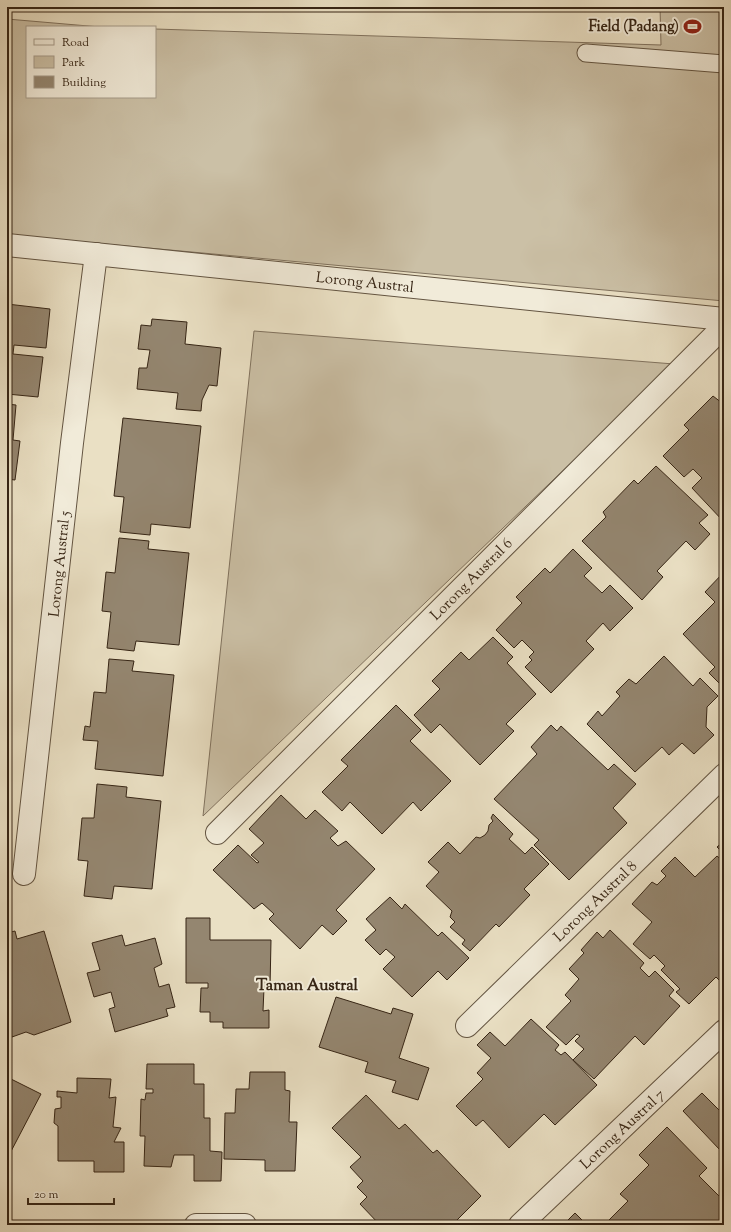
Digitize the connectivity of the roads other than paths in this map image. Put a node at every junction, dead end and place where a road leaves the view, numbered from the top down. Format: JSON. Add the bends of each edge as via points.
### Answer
{"nodes":[{"id":1,"x":586,"y":53,"type":"dead end"},
{"id":2,"x":724,"y":64,"type":"edge"},
{"id":3,"x":7,"y":245,"type":"edge"},
{"id":4,"x":96,"y":254,"type":"junction"},
{"id":5,"x":724,"y":319,"type":"edge"},
{"id":6,"x":724,"y":326,"type":"edge"},
{"id":7,"x":724,"y":775,"type":"edge"},
{"id":8,"x":217,"y":832,"type":"dead end"},
{"id":9,"x":24,"y":874,"type":"dead end"},
{"id":10,"x":467,"y":1026,"type":"dead end"},
{"id":11,"x":724,"y":1031,"type":"edge"},
{"id":12,"x":196,"y":1225,"type":"edge"},
{"id":13,"x":245,"y":1225,"type":"edge"},
{"id":14,"x":520,"y":1225,"type":"edge"}],
"edges":[{"from":1,"to":2,"type":"lane"},
{"from":3,"to":4,"type":"street","name":"Lorong Austral"},
{"from":4,"to":5,"type":"street","name":"Lorong Austral"},
{"from":4,"to":9,"type":"street","name":"Lorong Austral 5","via":[[72,442]]},
{"from":6,"to":8,"type":"street","name":"Lorong Austral 6"},
{"from":7,"to":10,"type":"street","name":"Lorong Austral 8"},
{"from":11,"to":14,"type":"street","name":"Lorong Austral 7"},
{"from":12,"to":13,"type":"street"}]}
